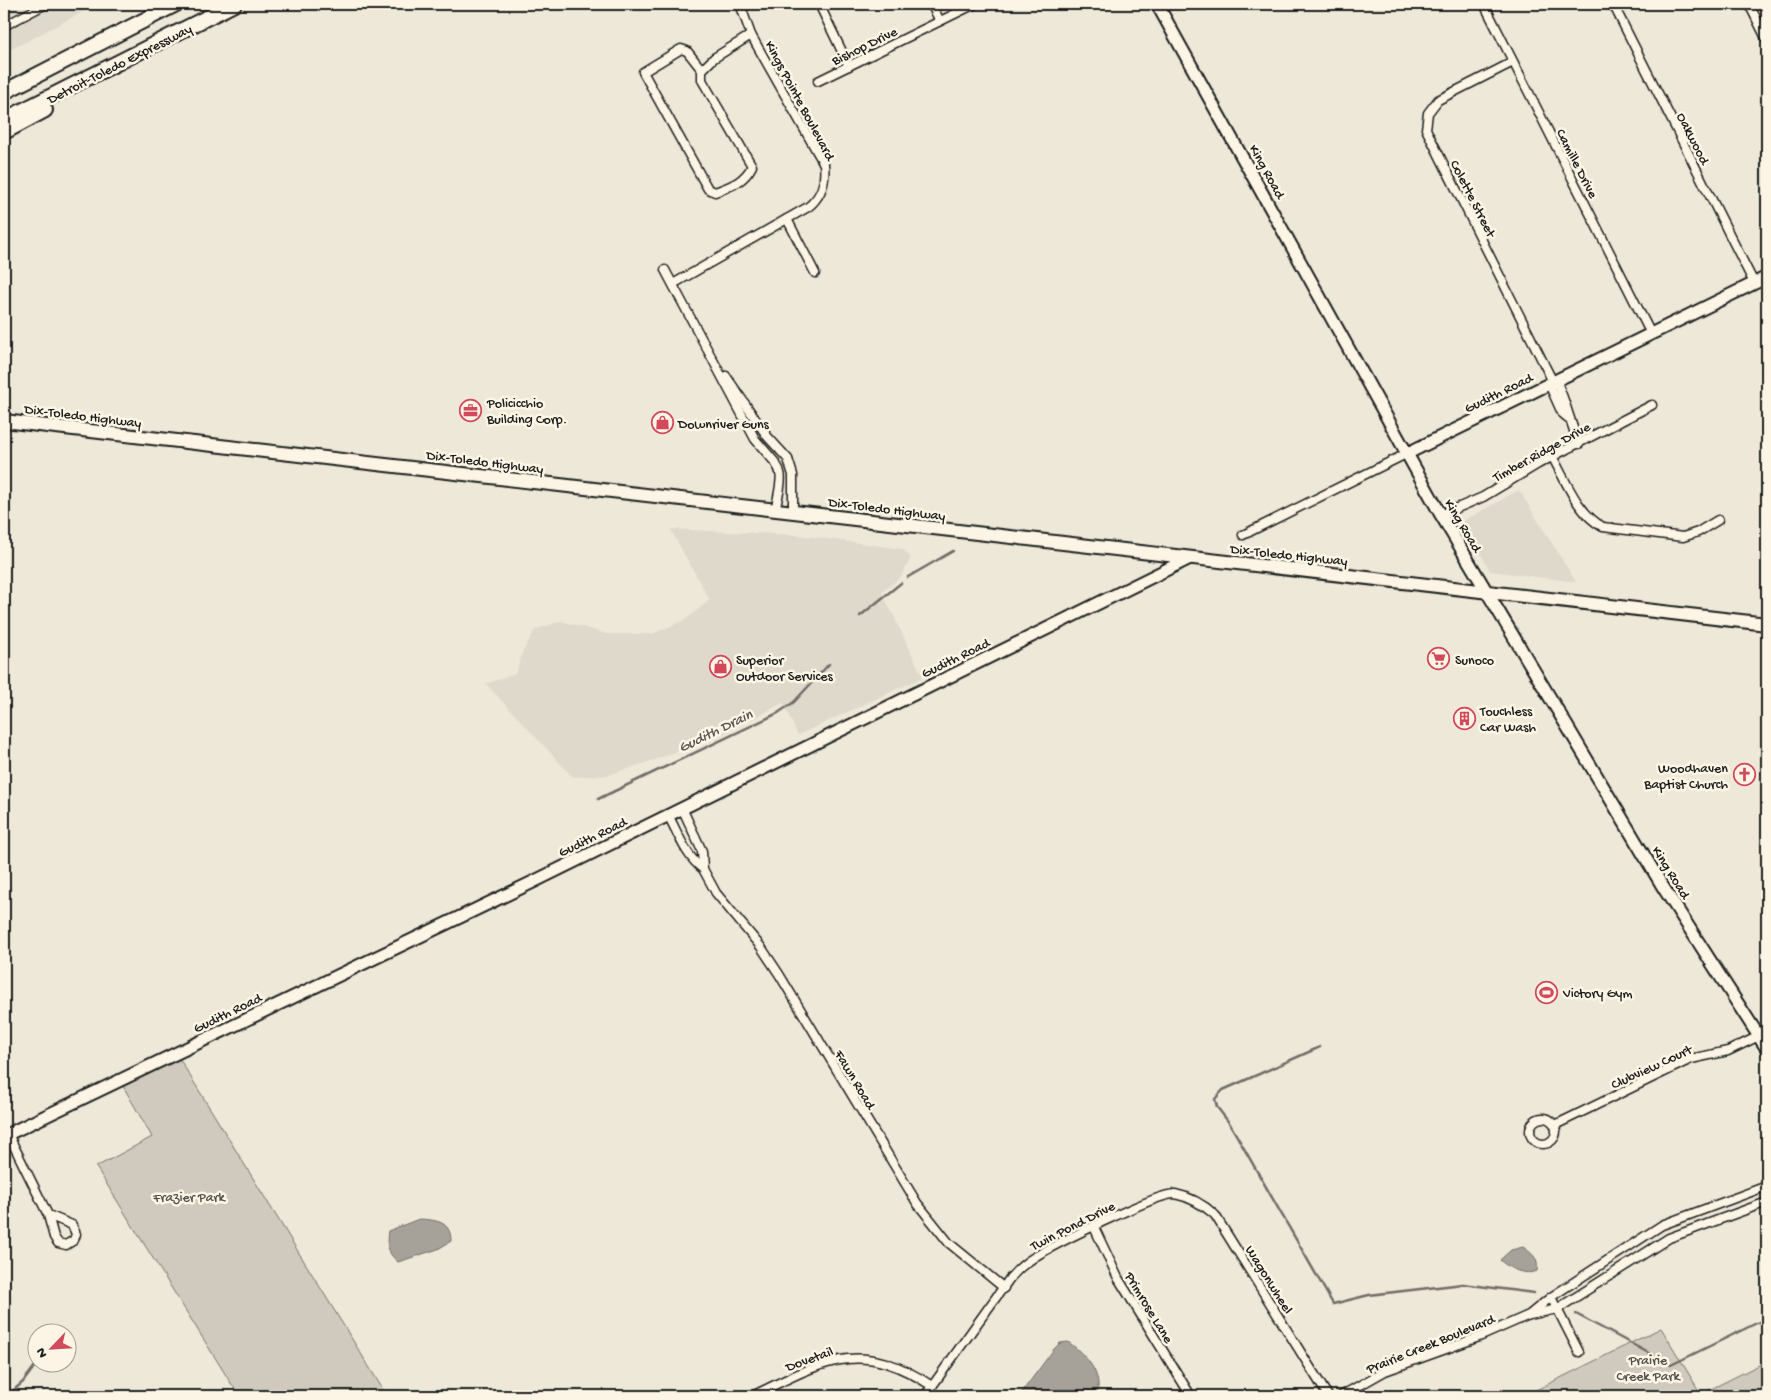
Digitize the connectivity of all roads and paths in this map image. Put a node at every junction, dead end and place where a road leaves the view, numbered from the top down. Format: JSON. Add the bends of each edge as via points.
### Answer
{"nodes":[{"id":1,"x":46,"y":4,"type":"edge"},
{"id":2,"x":176,"y":4,"type":"edge"},
{"id":3,"x":234,"y":4,"type":"edge"},
{"id":4,"x":740,"y":4,"type":"edge"},
{"id":5,"x":819,"y":4,"type":"edge"},
{"id":6,"x":931,"y":4,"type":"edge"},
{"id":7,"x":975,"y":4,"type":"edge"},
{"id":8,"x":1156,"y":4,"type":"edge"},
{"id":9,"x":1484,"y":4,"type":"edge"},
{"id":10,"x":1613,"y":4,"type":"edge"},
{"id":11,"x":1749,"y":4,"type":"edge"},
{"id":12,"x":940,"y":21,"type":"junction"},
{"id":13,"x":4,"y":26,"type":"edge"},
{"id":14,"x":752,"y":35,"type":"junction"},
{"id":15,"x":1767,"y":40,"type":"edge"},
{"id":16,"x":70,"y":58,"type":"junction"},
{"id":17,"x":1513,"y":62,"type":"junction"},
{"id":18,"x":850,"y":66,"type":"junction"},
{"id":19,"x":702,"y":70,"type":"junction"},
{"id":20,"x":103,"y":72,"type":"junction"},
{"id":21,"x":818,"y":81,"type":"dead end"},
{"id":22,"x":4,"y":82,"type":"edge"},
{"id":23,"x":4,"y":92,"type":"edge"},
{"id":24,"x":4,"y":120,"type":"edge"},
{"id":25,"x":4,"y":132,"type":"edge"},
{"id":26,"x":787,"y":219,"type":"junction"},
{"id":27,"x":665,"y":270,"type":"dead end"},
{"id":28,"x":815,"y":273,"type":"dead end"},
{"id":29,"x":1767,"y":277,"type":"edge"},
{"id":30,"x":1754,"y":283,"type":"junction"},
{"id":31,"x":673,"y":284,"type":"junction"},
{"id":32,"x":1651,"y":334,"type":"junction"},
{"id":33,"x":714,"y":359,"type":"junction"},
{"id":34,"x":1553,"y":382,"type":"junction"},
{"id":35,"x":1652,"y":405,"type":"dead end"},
{"id":36,"x":749,"y":408,"type":"junction"},
{"id":37,"x":741,"y":413,"type":"junction"},
{"id":38,"x":4,"y":421,"type":"edge"},
{"id":39,"x":767,"y":436,"type":"junction"},
{"id":40,"x":758,"y":443,"type":"junction"},
{"id":41,"x":1578,"y":444,"type":"junction"},
{"id":42,"x":1406,"y":454,"type":"junction"},
{"id":43,"x":1553,"y":458,"type":"junction"},
{"id":44,"x":775,"y":510,"type":"junction"},
{"id":45,"x":793,"y":512,"type":"junction"},
{"id":46,"x":1441,"y":515,"type":"junction"},
{"id":47,"x":1718,"y":520,"type":"dead end"},
{"id":48,"x":1242,"y":535,"type":"dead end"},
{"id":49,"x":1190,"y":558,"type":"junction"},
{"id":50,"x":1487,"y":592,"type":"junction"},
{"id":51,"x":1767,"y":624,"type":"edge"},
{"id":52,"x":682,"y":808,"type":"junction"},
{"id":53,"x":668,"y":815,"type":"junction"},
{"id":54,"x":704,"y":869,"type":"junction"},
{"id":55,"x":1759,"y":1036,"type":"junction"},
{"id":56,"x":1767,"y":1049,"type":"edge"},
{"id":57,"x":1555,"y":1125,"type":"dead end"},
{"id":58,"x":6,"y":1135,"type":"edge"},
{"id":59,"x":1764,"y":1187,"type":"edge"},
{"id":60,"x":1175,"y":1194,"type":"joint"},
{"id":61,"x":1767,"y":1202,"type":"edge"},
{"id":62,"x":1692,"y":1213,"type":"junction"},
{"id":63,"x":48,"y":1215,"type":"dead end"},
{"id":64,"x":1094,"y":1227,"type":"junction"},
{"id":65,"x":1696,"y":1227,"type":"junction"},
{"id":66,"x":1625,"y":1248,"type":"junction"},
{"id":67,"x":1633,"y":1260,"type":"junction"},
{"id":68,"x":1004,"y":1288,"type":"junction"},
{"id":69,"x":1551,"y":1296,"type":"junction"},
{"id":70,"x":1558,"y":1309,"type":"junction"},
{"id":71,"x":1529,"y":1315,"type":"junction"},
{"id":72,"x":1579,"y":1352,"type":"dead end"},
{"id":73,"x":932,"y":1386,"type":"junction"},
{"id":74,"x":752,"y":1396,"type":"edge"},
{"id":75,"x":925,"y":1396,"type":"edge"},
{"id":76,"x":1191,"y":1396,"type":"edge"},
{"id":77,"x":1328,"y":1396,"type":"edge"},
{"id":78,"x":1341,"y":1396,"type":"edge"}],
"edges":[{"from":1,"to":13,"type":"street"},
{"from":2,"to":16,"type":"highway","name":"Detroit-Toledo Expressway"},
{"from":3,"to":20,"type":"highway","name":"Detroit-Toledo Expressway"},
{"from":4,"to":14,"type":"street","name":"Kings Pointe Boulevard"},
{"from":5,"to":18,"type":"street"},
{"from":6,"to":12,"type":"street"},
{"from":7,"to":12,"type":"street","name":"Bishop Drive"},
{"from":8,"to":42,"type":"street","name":"King Road"},
{"from":9,"to":17,"type":"street","name":"Camille Drive"},
{"from":10,"to":30,"type":"street","name":"Oakwood"},
{"from":11,"to":15,"type":"street"},
{"from":12,"to":18,"type":"street","name":"Bishop Drive"},
{"from":14,"to":19,"type":"street","name":"Kings Pointe Boulevard","via":[[714,58]]},
{"from":14,"to":26,"type":"street","name":"Kings Pointe Boulevard","via":[[824,164],[825,178],[820,194],[808,208]]},
{"from":16,"to":22,"type":"highway"},
{"from":16,"to":23,"type":"highway","name":"Detroit-Toledo Expressway"},
{"from":17,"to":32,"type":"street","name":"Camille Drive"},
{"from":17,"to":34,"type":"street","name":"Colette Street","via":[[1438,100],[1428,113],[1426,129]]},
{"from":18,"to":21,"type":"street","name":"Bishop Drive"},
{"from":19,"to":19,"type":"street","via":[[702,80],[752,166],[737,184],[715,192],[708,189],[643,72],[681,48]]},
{"from":20,"to":24,"type":"highway","name":"Detroit-Toledo Expressway"},
{"from":20,"to":25,"type":"highway","via":[[87,85]]},
{"from":26,"to":28,"type":"street"},
{"from":26,"to":31,"type":"street","name":"Kings Pointe Boulevard"},
{"from":27,"to":31,"type":"street"},
{"from":29,"to":30,"type":"street","name":"Gudith Road"},
{"from":30,"to":32,"type":"street","name":"Gudith Road"},
{"from":31,"to":33,"type":"street"},
{"from":32,"to":34,"type":"street","name":"Gudith Road"},
{"from":33,"to":36,"type":"street"},
{"from":33,"to":37,"type":"street"},
{"from":34,"to":41,"type":"street","name":"Colette Street","via":[[1562,413],[1568,418]]},
{"from":34,"to":42,"type":"street","name":"Gudith Road"},
{"from":35,"to":41,"type":"street","name":"Timber Ridge Drive"},
{"from":36,"to":37,"type":"street"},
{"from":36,"to":39,"type":"street"},
{"from":37,"to":40,"type":"street"},
{"from":38,"to":44,"type":"main road","name":"Dix-Toledo Highway"},
{"from":39,"to":40,"type":"street"},
{"from":39,"to":45,"type":"street","via":[[788,459],[793,475]]},
{"from":40,"to":44,"type":"street","via":[[773,457],[780,470],[782,483]]},
{"from":41,"to":43,"type":"street","name":"Timber Ridge Drive"},
{"from":42,"to":46,"type":"street","name":"King Road"},
{"from":42,"to":48,"type":"street","name":"Gudith Road"},
{"from":43,"to":46,"type":"street","name":"Timber Ridge Drive","via":[[1483,497]]},
{"from":43,"to":47,"type":"street","via":[[1584,511],[1603,527],[1683,537]]},
{"from":44,"to":45,"type":"main road","name":"Dix-Toledo Highway"},
{"from":45,"to":49,"type":"main road","name":"Dix-Toledo Highway"},
{"from":46,"to":50,"type":"street","name":"King Road"},
{"from":49,"to":50,"type":"main road","name":"Dix-Toledo Highway"},
{"from":49,"to":52,"type":"street","name":"Gudith Road"},
{"from":50,"to":51,"type":"main road","name":"Dix-Toledo Highway"},
{"from":50,"to":55,"type":"street","name":"King Road","via":[[1663,887]]},
{"from":52,"to":53,"type":"street","name":"Gudith Road"},
{"from":52,"to":54,"type":"street","name":"Fawn Road","via":[[702,851]]},
{"from":53,"to":54,"type":"street","name":"Fawn Road","via":[[686,850]]},
{"from":53,"to":58,"type":"street","name":"Gudith Road"},
{"from":54,"to":68,"type":"street","name":"Fawn Road","via":[[725,908],[761,947],[779,974],[917,1203],[949,1243]]},
{"from":55,"to":56,"type":"street","name":"King Road"},
{"from":55,"to":57,"type":"street","name":"Clubview Court","via":[[1728,1051],[1690,1059]]},
{"from":58,"to":63,"type":"street"},
{"from":59,"to":61,"type":"street","name":"Prairie Creek Boulevard"},
{"from":59,"to":62,"type":"street","name":"Prairie Creek Boulevard"},
{"from":60,"to":64,"type":"street","name":"Twin Pond Drive","via":[[1156,1197]]},
{"from":60,"to":77,"type":"street","name":"Wagonwheel","via":[[1195,1201],[1215,1215]]},
{"from":61,"to":65,"type":"street","name":"Prairie Creek Boulevard"},
{"from":62,"to":65,"type":"street"},
{"from":62,"to":66,"type":"street","name":"Prairie Creek Boulevard","via":[[1662,1225]]},
{"from":64,"to":68,"type":"street","name":"Twin Pond Drive","via":[[1033,1258],[1013,1275]]},
{"from":64,"to":76,"type":"street","name":"Primrose Lane","via":[[1118,1278]]},
{"from":65,"to":67,"type":"street","name":"Prairie Creek Boulevard","via":[[1669,1238]]},
{"from":66,"to":67,"type":"street"},
{"from":66,"to":69,"type":"street","name":"Prairie Creek Boulevard"},
{"from":67,"to":70,"type":"street","name":"Prairie Creek Boulevard"},
{"from":68,"to":73,"type":"street","name":"Twin Pond Drive"},
{"from":69,"to":70,"type":"street"},
{"from":69,"to":71,"type":"street","name":"Prairie Creek Boulevard"},
{"from":70,"to":71,"type":"street","name":"Prairie Creek Boulevard"},
{"from":70,"to":72,"type":"street"},
{"from":71,"to":78,"type":"street","name":"Prairie Creek Boulevard","via":[[1385,1371]]},
{"from":73,"to":74,"type":"street","name":"Dovetail","via":[[897,1366],[860,1357],[809,1368]]},
{"from":73,"to":75,"type":"street","name":"Twin Pond Drive"}]}
